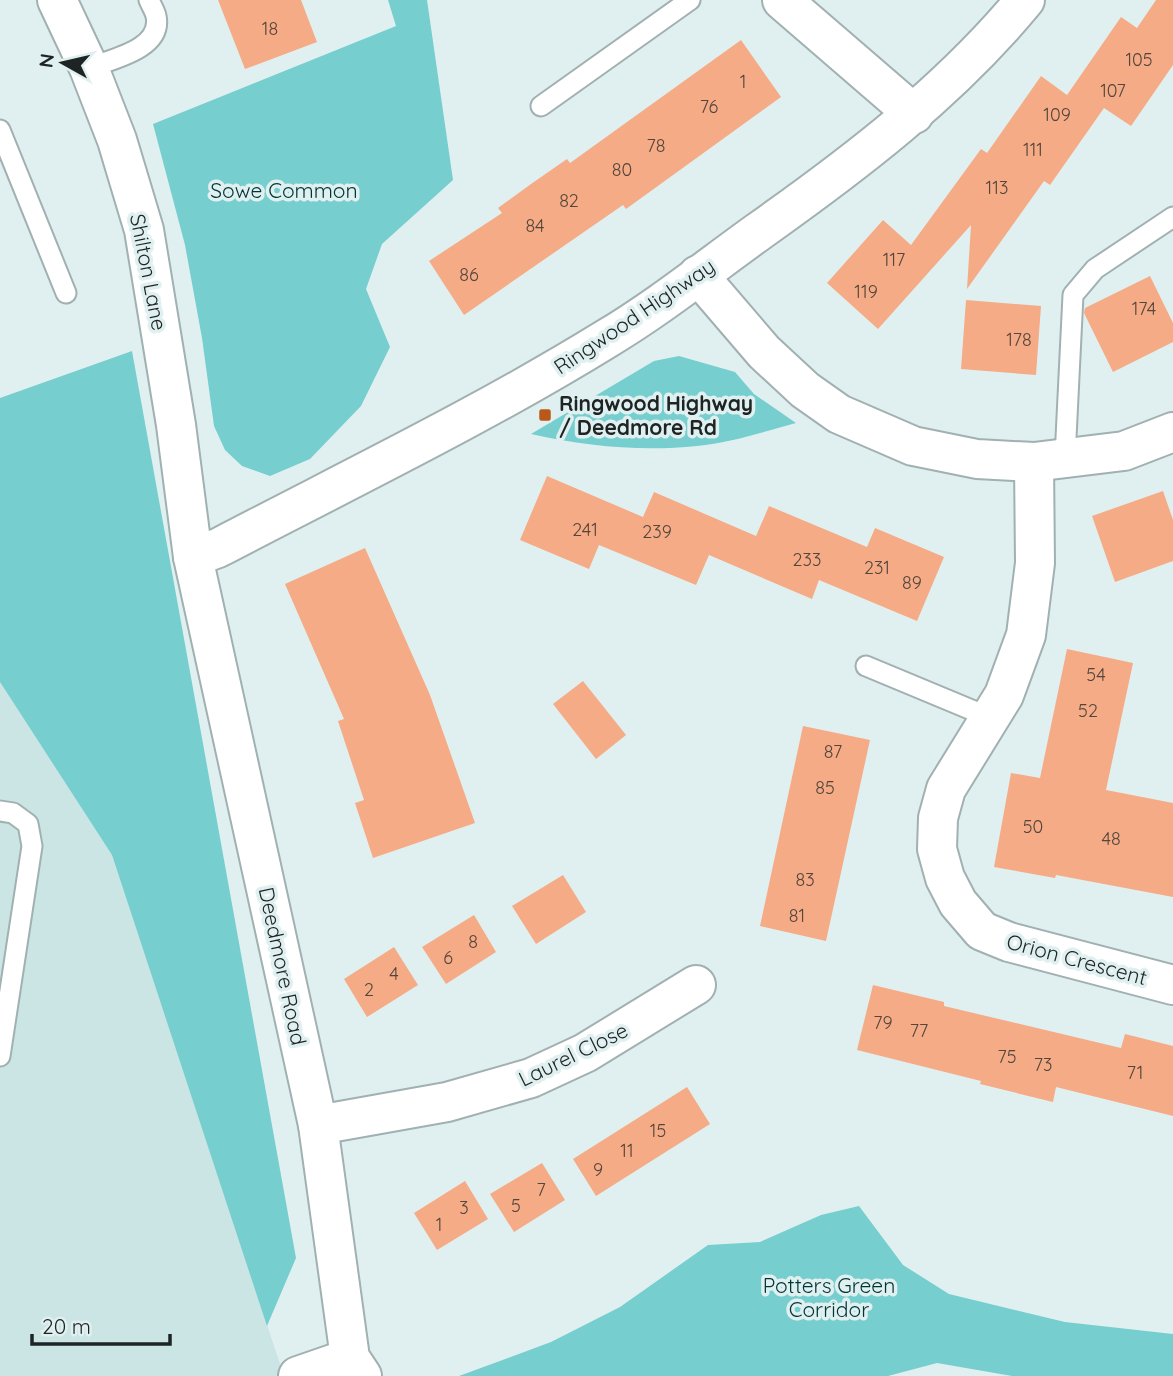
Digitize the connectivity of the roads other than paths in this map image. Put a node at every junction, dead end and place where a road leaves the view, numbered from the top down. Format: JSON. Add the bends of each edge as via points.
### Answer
{"nodes":[{"id":1,"x":57,"y":0,"type":"edge"},
{"id":2,"x":149,"y":0,"type":"edge"},
{"id":3,"x":690,"y":0,"type":"edge"},
{"id":4,"x":782,"y":0,"type":"edge"},
{"id":5,"x":1025,"y":0,"type":"edge"},
{"id":6,"x":89,"y":68,"type":"junction"},
{"id":7,"x":541,"y":106,"type":"dead end"},
{"id":8,"x":914,"y":114,"type":"junction"},
{"id":9,"x":0,"y":130,"type":"edge"},
{"id":10,"x":1173,"y":216,"type":"edge"},
{"id":11,"x":698,"y":275,"type":"junction"},
{"id":12,"x":66,"y":293,"type":"dead end"},
{"id":13,"x":1173,"y":432,"type":"edge"},
{"id":14,"x":1050,"y":460,"type":"junction"},
{"id":15,"x":193,"y":557,"type":"junction"},
{"id":16,"x":866,"y":666,"type":"dead end"},
{"id":17,"x":991,"y":718,"type":"junction"},
{"id":18,"x":0,"y":811,"type":"edge"},
{"id":19,"x":696,"y":985,"type":"dead end"},
{"id":20,"x":1173,"y":985,"type":"edge"},
{"id":21,"x":0,"y":1056,"type":"edge"},
{"id":22,"x":318,"y":1125,"type":"junction"},
{"id":23,"x":356,"y":1367,"type":"edge"},
{"id":24,"x":298,"y":1376,"type":"edge"}],
"edges":[{"from":1,"to":6,"type":"street","name":"Shilton Lane"},
{"from":2,"to":6,"type":"lane","via":[[156,18],[154,34],[141,47]]},
{"from":3,"to":7,"type":"lane"},
{"from":4,"to":8,"type":"street"},
{"from":5,"to":8,"type":"street","name":"Ringwood Highway"},
{"from":6,"to":15,"type":"street","name":"Shilton Lane","via":[[144,230]]},
{"from":8,"to":11,"type":"street","name":"Ringwood Highway","via":[[819,190]]},
{"from":9,"to":12,"type":"lane"},
{"from":10,"to":14,"type":"lane","via":[[1095,269],[1073,295]]},
{"from":11,"to":14,"type":"street","via":[[764,352],[804,390],[839,414],[913,446],[977,459]]},
{"from":11,"to":15,"type":"street","name":"Ringwood Highway","via":[[608,338],[503,399]]},
{"from":13,"to":14,"type":"street","via":[[1124,451]]},
{"from":14,"to":17,"type":"street","name":"Orion Crescent","via":[[1026,635]]},
{"from":15,"to":22,"type":"street","name":"Deedmore Road"},
{"from":16,"to":17,"type":"lane"},
{"from":17,"to":20,"type":"street","name":"Orion Crescent","via":[[946,789],[937,818],[937,849],[958,903],[982,931],[1009,942]]},
{"from":18,"to":21,"type":"lane","via":[[13,813],[28,824],[32,846]]},
{"from":19,"to":22,"type":"street","name":"Laurel Close","via":[[585,1053],[531,1078],[447,1102]]},
{"from":22,"to":23,"type":"street","name":"Deedmore Road"},
{"from":23,"to":24,"type":"street"}]}
